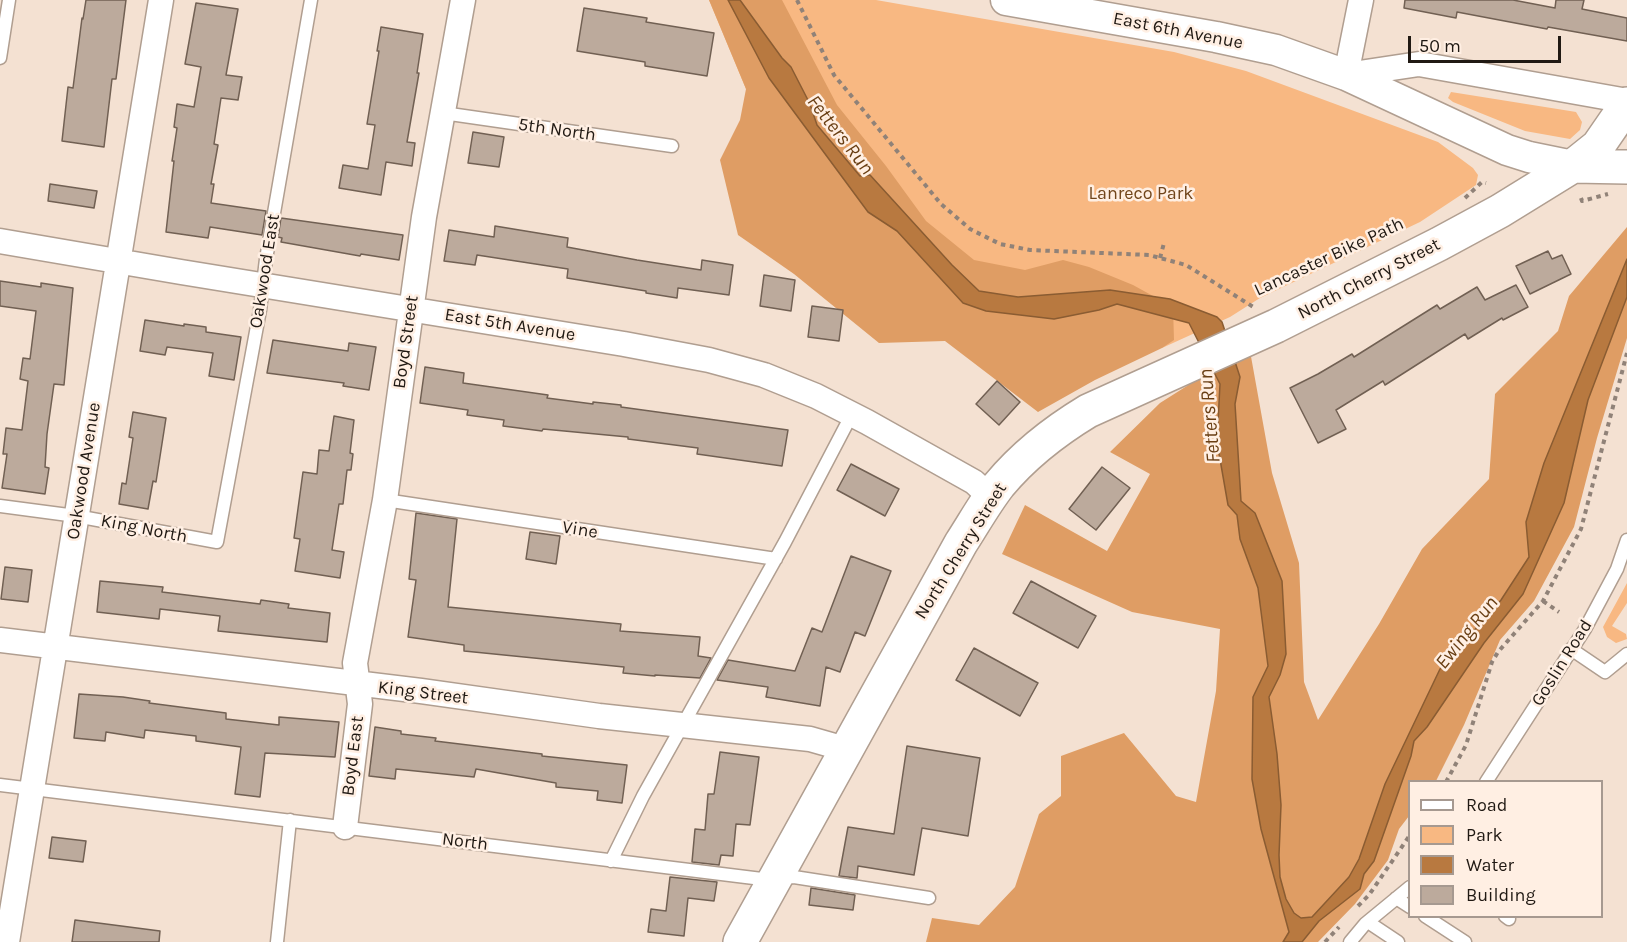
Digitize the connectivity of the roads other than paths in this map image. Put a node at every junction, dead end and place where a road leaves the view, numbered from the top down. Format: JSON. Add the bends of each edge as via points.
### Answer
{"nodes":[{"id":1,"x":9,"y":0,"type":"edge"},
{"id":2,"x":161,"y":0,"type":"edge"},
{"id":3,"x":311,"y":0,"type":"edge"},
{"id":4,"x":463,"y":0,"type":"edge"},
{"id":5,"x":1006,"y":0,"type":"edge"},
{"id":6,"x":1361,"y":0,"type":"edge"},
{"id":7,"x":1064,"y":5,"type":"edge"},
{"id":8,"x":0,"y":58,"type":"edge"},
{"id":9,"x":1347,"y":75,"type":"junction"},
{"id":10,"x":1627,"y":102,"type":"edge"},
{"id":11,"x":443,"y":113,"type":"junction"},
{"id":12,"x":672,"y":146,"type":"dead end"},
{"id":13,"x":1573,"y":166,"type":"junction"},
{"id":14,"x":1622,"y":176,"type":"edge"},
{"id":15,"x":0,"y":241,"type":"edge"},
{"id":16,"x":118,"y":260,"type":"junction"},
{"id":17,"x":263,"y":285,"type":"junction"},
{"id":18,"x":411,"y":309,"type":"junction"},
{"id":19,"x":852,"y":414,"type":"junction"},
{"id":20,"x":990,"y":497,"type":"junction"},
{"id":21,"x":385,"y":500,"type":"junction"},
{"id":22,"x":0,"y":506,"type":"edge"},
{"id":23,"x":76,"y":516,"type":"junction"},
{"id":24,"x":1627,"y":540,"type":"edge"},
{"id":25,"x":217,"y":542,"type":"joint"},
{"id":26,"x":776,"y":559,"type":"junction"},
{"id":27,"x":0,"y":640,"type":"edge"},
{"id":28,"x":55,"y":647,"type":"junction"},
{"id":29,"x":1571,"y":649,"type":"junction"},
{"id":30,"x":1627,"y":654,"type":"edge"},
{"id":31,"x":359,"y":685,"type":"junction"},
{"id":32,"x":682,"y":725,"type":"junction"},
{"id":33,"x":844,"y":752,"type":"junction"},
{"id":34,"x":1487,"y":780,"type":"edge"},
{"id":35,"x":0,"y":785,"type":"edge"},
{"id":36,"x":33,"y":789,"type":"junction"},
{"id":37,"x":290,"y":820,"type":"junction"},
{"id":38,"x":345,"y":827,"type":"junction"},
{"id":39,"x":611,"y":861,"type":"junction"},
{"id":40,"x":777,"y":878,"type":"junction"},
{"id":41,"x":1408,"y":889,"type":"edge"},
{"id":42,"x":929,"y":898,"type":"dead end"},
{"id":43,"x":1396,"y":898,"type":"junction"},
{"id":44,"x":1408,"y":906,"type":"edge"},
{"id":45,"x":1428,"y":918,"type":"edge"},
{"id":46,"x":1368,"y":922,"type":"junction"},
{"id":47,"x":7,"y":942,"type":"edge"},
{"id":48,"x":277,"y":942,"type":"edge"},
{"id":49,"x":740,"y":942,"type":"edge"},
{"id":50,"x":1350,"y":942,"type":"edge"},
{"id":51,"x":1398,"y":942,"type":"edge"},
{"id":52,"x":1465,"y":942,"type":"edge"}],
"edges":[{"from":1,"to":8,"type":"lane"},
{"from":2,"to":16,"type":"street","name":"Oakwood Avenue"},
{"from":3,"to":17,"type":"lane","name":"Oakwood East"},
{"from":4,"to":11,"type":"street","name":"Boyd Street"},
{"from":5,"to":7,"type":"street","name":"East 6th Avenue"},
{"from":6,"to":9,"type":"street"},
{"from":7,"to":9,"type":"street","name":"East 6th Avenue","via":[[1276,50]]},
{"from":9,"to":10,"type":"street","name":"East 6th Avenue","via":[[1419,64]]},
{"from":9,"to":13,"type":"street","name":"East 6th Avenue","via":[[1507,150]]},
{"from":10,"to":13,"type":"main road","name":"North Cherry Street","via":[[1598,146]]},
{"from":11,"to":12,"type":"lane","name":"5th North"},
{"from":11,"to":18,"type":"street","name":"Boyd Street"},
{"from":13,"to":14,"type":"main road"},
{"from":13,"to":20,"type":"main road","name":"North Cherry Street","via":[[1439,244],[1063,426],[1014,468]]},
{"from":15,"to":16,"type":"street","name":"East 5th Avenue"},
{"from":16,"to":17,"type":"street","name":"East 5th Avenue"},
{"from":16,"to":23,"type":"street","name":"Oakwood Avenue"},
{"from":17,"to":18,"type":"street","name":"East 5th Avenue"},
{"from":17,"to":25,"type":"lane","name":"Oakwood East"},
{"from":18,"to":19,"type":"street","name":"East 5th Avenue","via":[[709,360],[764,375]]},
{"from":18,"to":21,"type":"street","name":"Boyd Street"},
{"from":19,"to":20,"type":"street","name":"East 5th Avenue","via":[[974,482]]},
{"from":19,"to":26,"type":"lane"},
{"from":20,"to":33,"type":"main road","name":"North Cherry Street"},
{"from":21,"to":26,"type":"lane","name":"Vine"},
{"from":21,"to":31,"type":"street","name":"Boyd Street","via":[[355,663]]},
{"from":22,"to":23,"type":"lane","name":"King North"},
{"from":23,"to":25,"type":"lane","name":"King North"},
{"from":23,"to":28,"type":"street","name":"Oakwood Avenue"},
{"from":24,"to":29,"type":"lane","name":"Goslin Road","via":[[1617,569]]},
{"from":26,"to":32,"type":"lane"},
{"from":27,"to":28,"type":"street","name":"King Street"},
{"from":28,"to":31,"type":"street","name":"King Street"},
{"from":28,"to":36,"type":"street","name":"Oakwood Avenue"},
{"from":29,"to":30,"type":"lane","via":[[1605,672]]},
{"from":29,"to":34,"type":"lane","name":"Goslin Road"},
{"from":31,"to":32,"type":"street","name":"King Street"},
{"from":31,"to":38,"type":"street","name":"Boyd East"},
{"from":32,"to":33,"type":"street","name":"King Street","via":[[810,739]]},
{"from":32,"to":39,"type":"lane"},
{"from":33,"to":40,"type":"main road","name":"North Cherry Street"},
{"from":35,"to":36,"type":"lane","name":"North"},
{"from":36,"to":37,"type":"lane","name":"North"},
{"from":36,"to":47,"type":"street","name":"Oakwood Avenue"},
{"from":37,"to":38,"type":"lane","name":"North"},
{"from":37,"to":48,"type":"lane"},
{"from":38,"to":39,"type":"lane","name":"North"},
{"from":39,"to":40,"type":"lane","name":"North"},
{"from":40,"to":42,"type":"lane","name":"North","via":[[802,878]]},
{"from":40,"to":49,"type":"main road","name":"North Cherry Street"},
{"from":41,"to":43,"type":"lane"},
{"from":43,"to":44,"type":"lane"},
{"from":43,"to":46,"type":"lane"},
{"from":45,"to":52,"type":"lane"},
{"from":46,"to":50,"type":"lane"},
{"from":46,"to":51,"type":"lane"}]}
